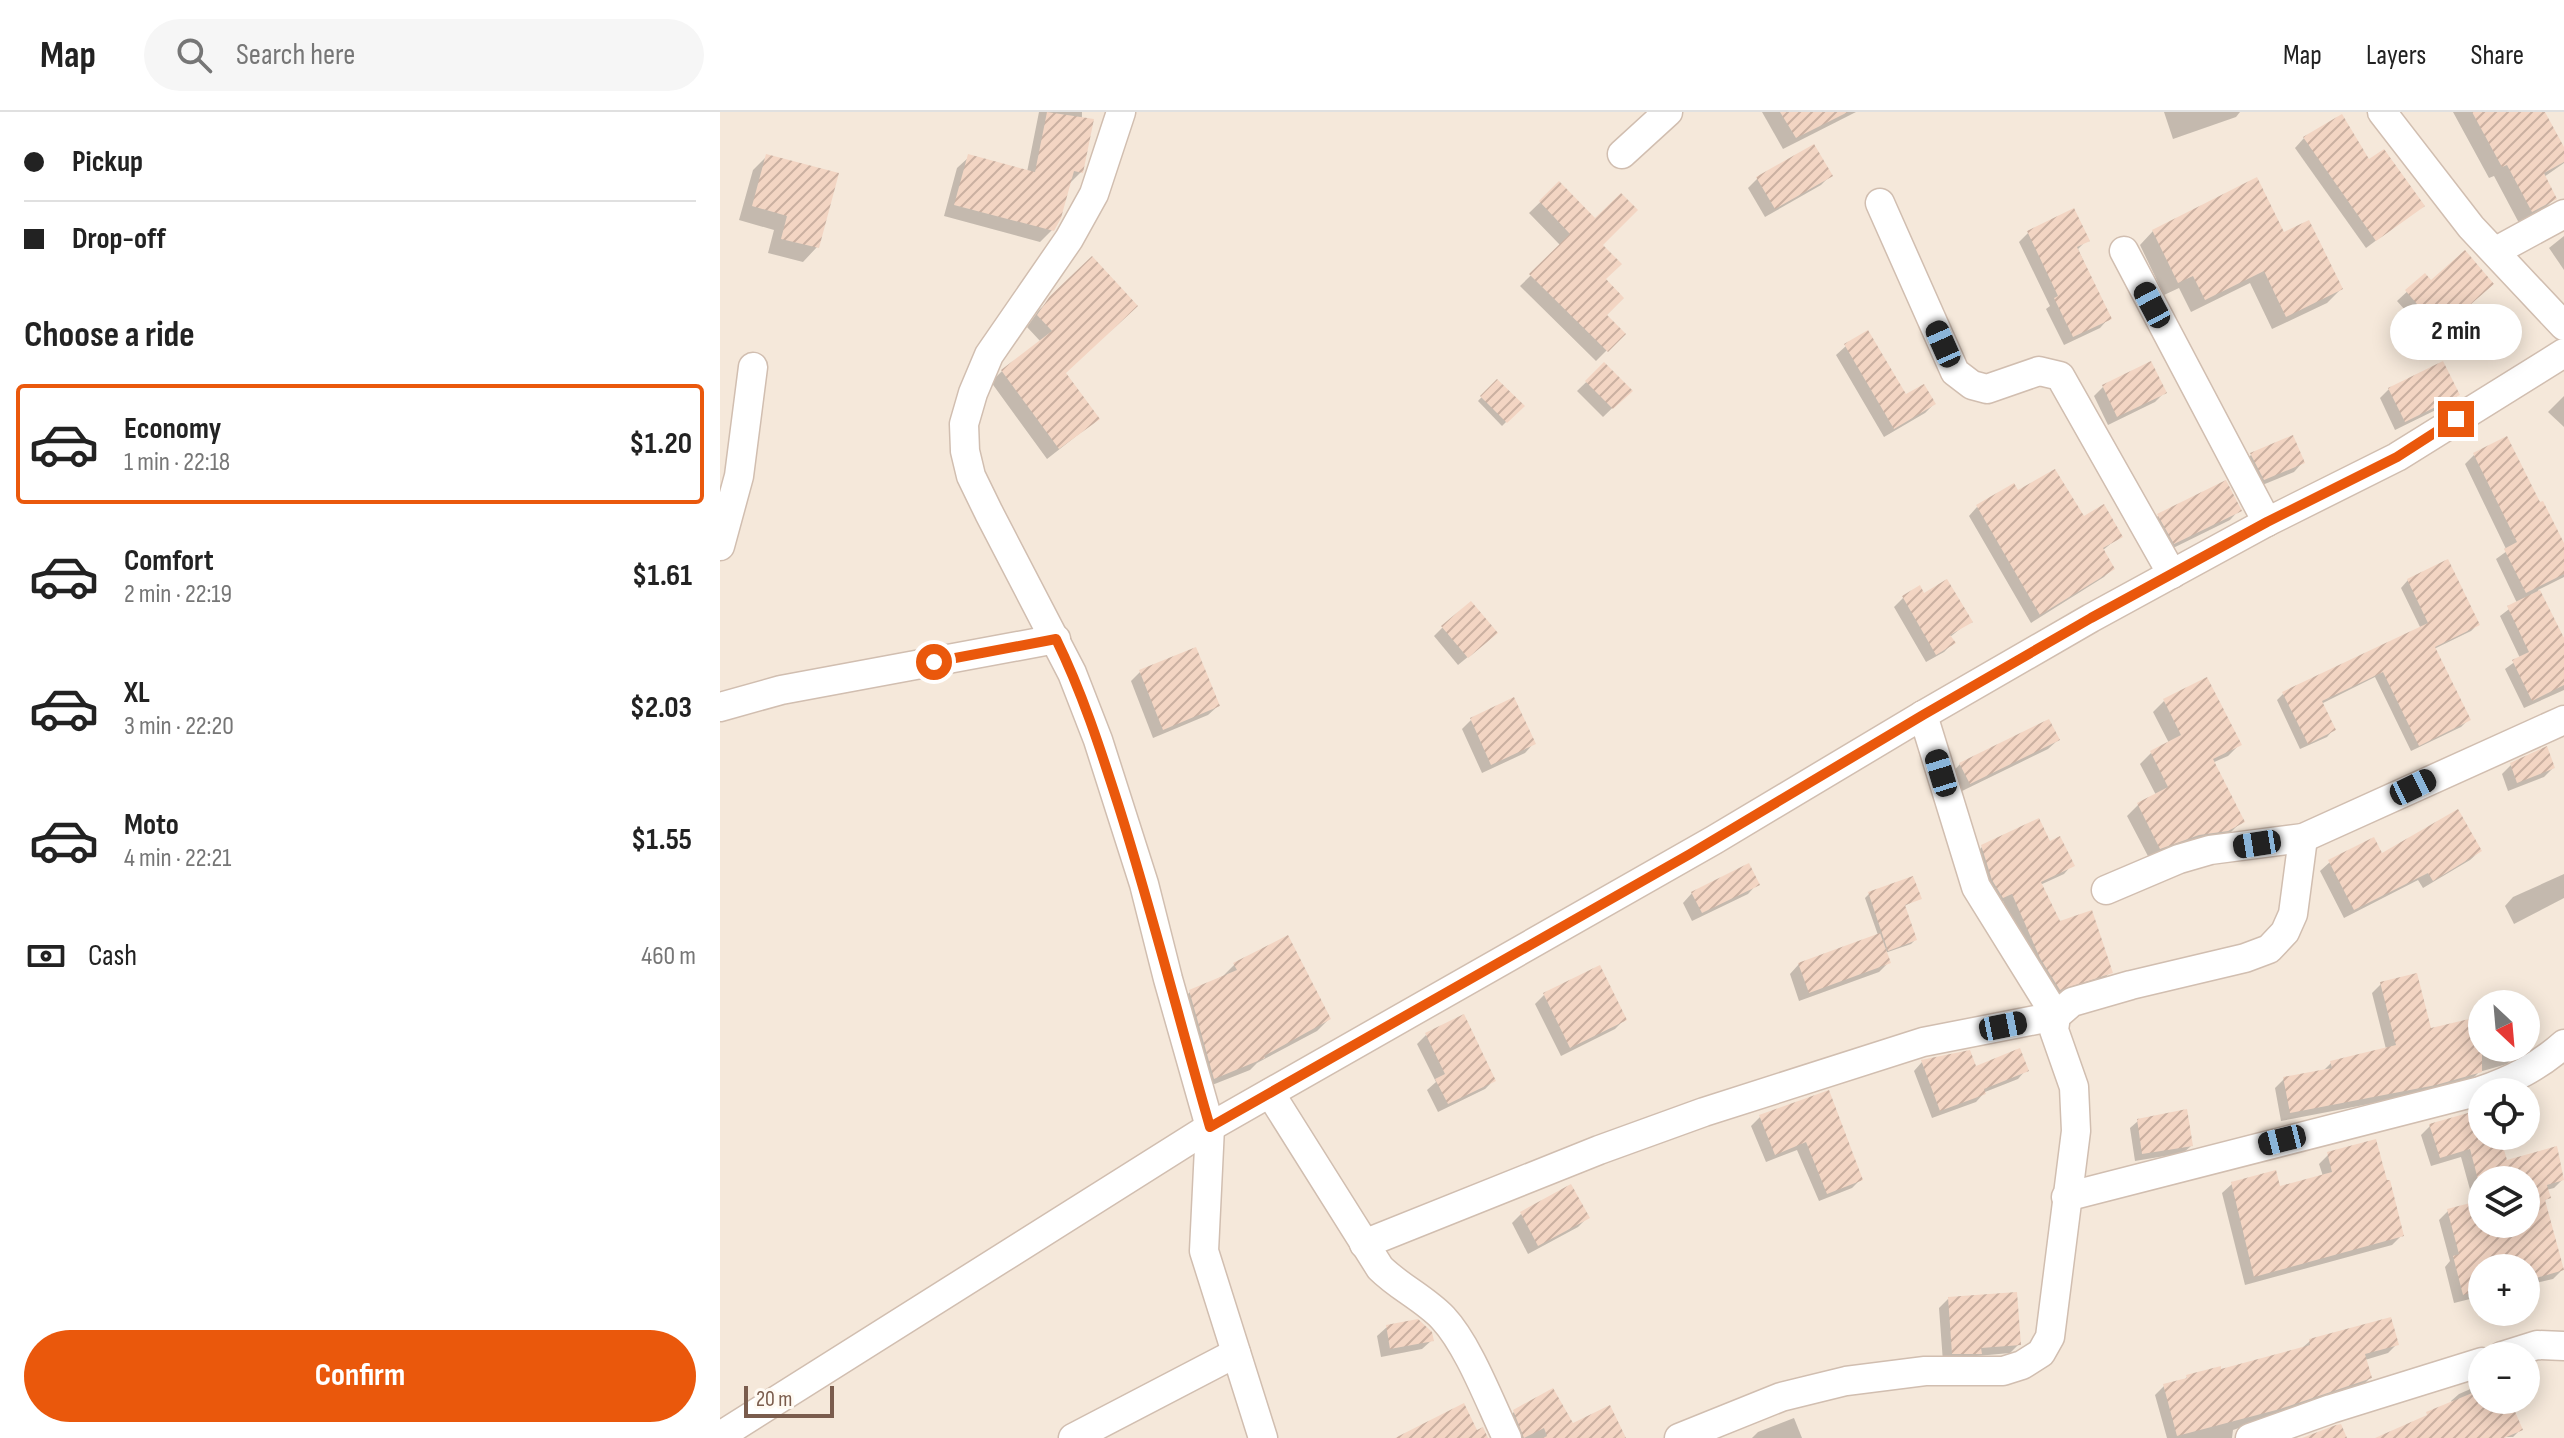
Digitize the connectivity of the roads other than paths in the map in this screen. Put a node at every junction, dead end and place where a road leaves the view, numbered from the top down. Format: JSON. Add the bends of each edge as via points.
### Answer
{"nodes":[{"id":1,"x":1121,"y":112,"type":"edge"},
{"id":2,"x":1668,"y":112,"type":"edge"},
{"id":3,"x":2382,"y":112,"type":"edge"},
{"id":4,"x":1622,"y":154,"type":"dead end"},
{"id":5,"x":1880,"y":203,"type":"dead end"},
{"id":6,"x":2564,"y":214,"type":"edge"},
{"id":7,"x":2124,"y":251,"type":"dead end"},
{"id":8,"x":2496,"y":251,"type":"junction"},
{"id":9,"x":2564,"y":326,"type":"edge"},
{"id":10,"x":2564,"y":353,"type":"edge"},
{"id":11,"x":753,"y":367,"type":"dead end"},
{"id":12,"x":2267,"y":522,"type":"junction"},
{"id":13,"x":720,"y":546,"type":"edge"},
{"id":14,"x":2172,"y":574,"type":"junction"},
{"id":15,"x":1056,"y":639,"type":"junction"},
{"id":16,"x":720,"y":707,"type":"edge"},
{"id":17,"x":1923,"y":715,"type":"junction"},
{"id":18,"x":2564,"y":720,"type":"edge"},
{"id":19,"x":2303,"y":838,"type":"junction"},
{"id":20,"x":2106,"y":890,"type":"dead end"},
{"id":21,"x":2056,"y":1016,"type":"junction"},
{"id":22,"x":2564,"y":1044,"type":"edge"},
{"id":23,"x":1270,"y":1093,"type":"junction"},
{"id":24,"x":1210,"y":1127,"type":"junction"},
{"id":25,"x":2066,"y":1197,"type":"junction"},
{"id":26,"x":1364,"y":1244,"type":"junction"},
{"id":27,"x":2540,"y":1345,"type":"edge"},
{"id":28,"x":2564,"y":1346,"type":"edge"},
{"id":29,"x":1236,"y":1353,"type":"junction"},
{"id":30,"x":2468,"y":1366,"type":"edge"},
{"id":31,"x":720,"y":1436,"type":"edge"},
{"id":32,"x":1073,"y":1438,"type":"edge"},
{"id":33,"x":1263,"y":1438,"type":"edge"},
{"id":34,"x":1507,"y":1438,"type":"edge"},
{"id":35,"x":1679,"y":1438,"type":"edge"},
{"id":36,"x":2250,"y":1438,"type":"edge"}],
"edges":[{"from":1,"to":15,"type":"street","via":[[1094,194],[989,355],[964,424],[971,476]]},
{"from":2,"to":4,"type":"street"},
{"from":3,"to":8,"type":"street","via":[[2471,227]]},
{"from":5,"to":14,"type":"street","via":[[1955,372],[1987,389],[2039,371],[2060,376]]},
{"from":6,"to":8,"type":"street"},
{"from":7,"to":12,"type":"street"},
{"from":8,"to":9,"type":"street"},
{"from":10,"to":12,"type":"street","via":[[2397,457]]},
{"from":11,"to":13,"type":"street","via":[[739,476]]},
{"from":12,"to":14,"type":"street"},
{"from":14,"to":17,"type":"street"},
{"from":15,"to":16,"type":"street","via":[[781,690]]},
{"from":15,"to":24,"type":"street","via":[[1098,740],[1144,884]]},
{"from":17,"to":21,"type":"street","via":[[1976,887]]},
{"from":17,"to":23,"type":"street"},
{"from":18,"to":19,"type":"street"},
{"from":19,"to":20,"type":"street","via":[[2210,850]]},
{"from":19,"to":21,"type":"street","via":[[2293,914],[2269,949],[2072,1002]]},
{"from":21,"to":25,"type":"street","via":[[2054,1030],[2076,1106]]},
{"from":21,"to":26,"type":"street","via":[[1923,1042],[1704,1112]]},
{"from":22,"to":25,"type":"street","via":[[2534,1068],[2480,1091]]},
{"from":23,"to":24,"type":"street"},
{"from":23,"to":26,"type":"street"},
{"from":24,"to":29,"type":"street","via":[[1204,1251]]},
{"from":24,"to":31,"type":"street"},
{"from":25,"to":35,"type":"street","via":[[2050,1337],[2041,1353],[2022,1365],[2003,1371],[1925,1371],[1846,1381],[1781,1397]]},
{"from":26,"to":34,"type":"street","via":[[1396,1284],[1446,1321]]},
{"from":27,"to":28,"type":"street"},
{"from":29,"to":32,"type":"street"},
{"from":29,"to":33,"type":"street"},
{"from":30,"to":36,"type":"street"}]}
